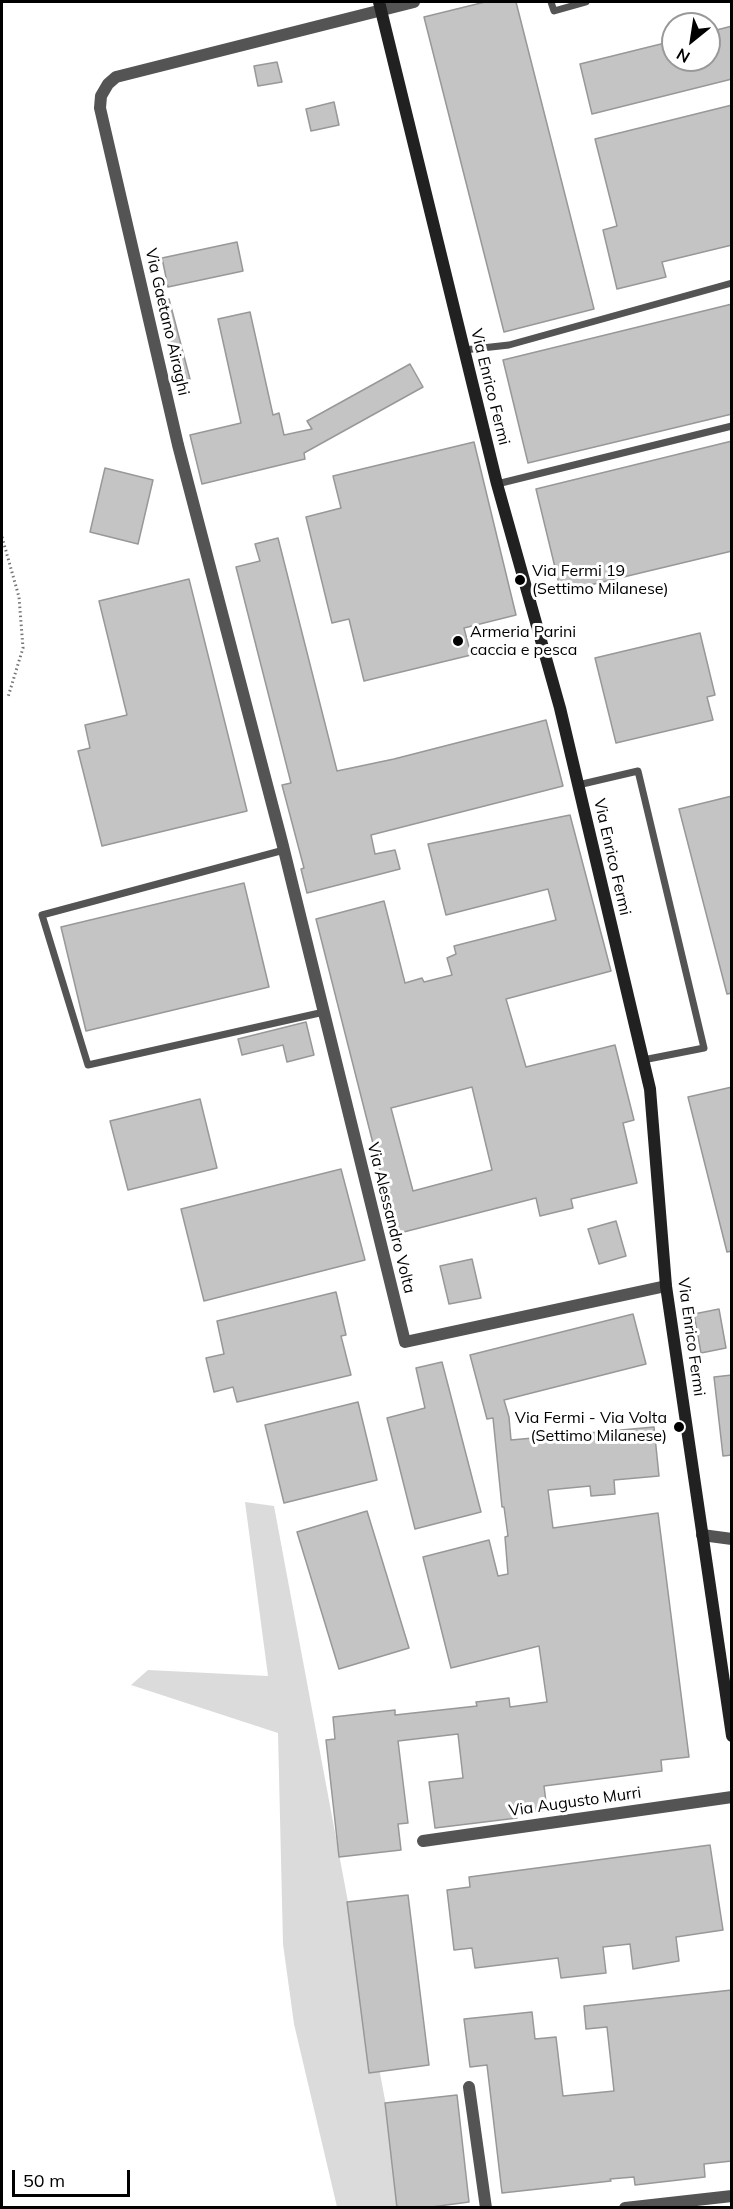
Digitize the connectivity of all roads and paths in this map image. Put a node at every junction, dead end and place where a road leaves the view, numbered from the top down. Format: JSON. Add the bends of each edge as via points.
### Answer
{"nodes":[{"id":1,"x":414,"y":2,"type":"edge"},
{"id":2,"x":551,"y":2,"type":"edge"},
{"id":3,"x":586,"y":2,"type":"edge"},
{"id":4,"x":380,"y":6,"type":"edge"},
{"id":5,"x":732,"y":283,"type":"edge"},
{"id":6,"x":464,"y":350,"type":"junction"},
{"id":7,"x":732,"y":426,"type":"edge"},
{"id":8,"x":497,"y":484,"type":"junction"},
{"id":9,"x":2,"y":537,"type":"edge"},
{"id":10,"x":8,"y":698,"type":"dead end"},
{"id":11,"x":578,"y":785,"type":"junction"},
{"id":12,"x":283,"y":846,"type":"junction"},
{"id":13,"x":324,"y":1012,"type":"junction"},
{"id":14,"x":643,"y":1060,"type":"junction"},
{"id":15,"x":666,"y":1286,"type":"junction"},
{"id":16,"x":702,"y":1535,"type":"junction"},
{"id":17,"x":732,"y":1539,"type":"edge"},
{"id":18,"x":729,"y":1702,"type":"edge"},
{"id":19,"x":732,"y":1736,"type":"edge"},
{"id":20,"x":732,"y":1797,"type":"edge"},
{"id":21,"x":423,"y":1840,"type":"dead end"},
{"id":22,"x":469,"y":2087,"type":"dead end"},
{"id":23,"x":732,"y":2196,"type":"edge"},
{"id":24,"x":486,"y":2208,"type":"edge"},
{"id":25,"x":625,"y":2208,"type":"edge"}],
"edges":[{"from":1,"to":4,"type":"street"},
{"from":2,"to":3,"type":"lane","via":[[554,11]]},
{"from":4,"to":6,"type":"street","name":"Via Enrico Fermi"},
{"from":4,"to":12,"type":"street","name":"Via Gaetano Airaghi","via":[[116,77],[101,96],[100,108],[178,445]]},
{"from":5,"to":6,"type":"lane","via":[[509,345]]},
{"from":6,"to":8,"type":"street","name":"Via Enrico Fermi"},
{"from":7,"to":8,"type":"lane"},
{"from":8,"to":11,"type":"street","name":"Via Enrico Fermi"},
{"from":9,"to":10,"type":"path","via":[[19,597],[22,648]]},
{"from":11,"to":14,"type":"street","name":"Via Enrico Fermi"},
{"from":11,"to":14,"type":"lane","via":[[638,771],[693,1001],[704,1048]]},
{"from":12,"to":13,"type":"street","name":"Via Alessandro Volta"},
{"from":12,"to":13,"type":"lane","via":[[42,915],[88,1065]]},
{"from":13,"to":15,"type":"street","name":"Via Alessandro Volta","via":[[405,1342]]},
{"from":14,"to":15,"type":"street","name":"Via Enrico Fermi","via":[[650,1089]]},
{"from":15,"to":16,"type":"street","name":"Via Enrico Fermi"},
{"from":16,"to":17,"type":"street"},
{"from":16,"to":18,"type":"street","name":"Via Enrico Fermi"},
{"from":18,"to":19,"type":"street","name":"Via Enrico Fermi"},
{"from":20,"to":21,"type":"street","name":"Via Augusto Murri"},
{"from":22,"to":24,"type":"street"},
{"from":23,"to":25,"type":"street"}]}
